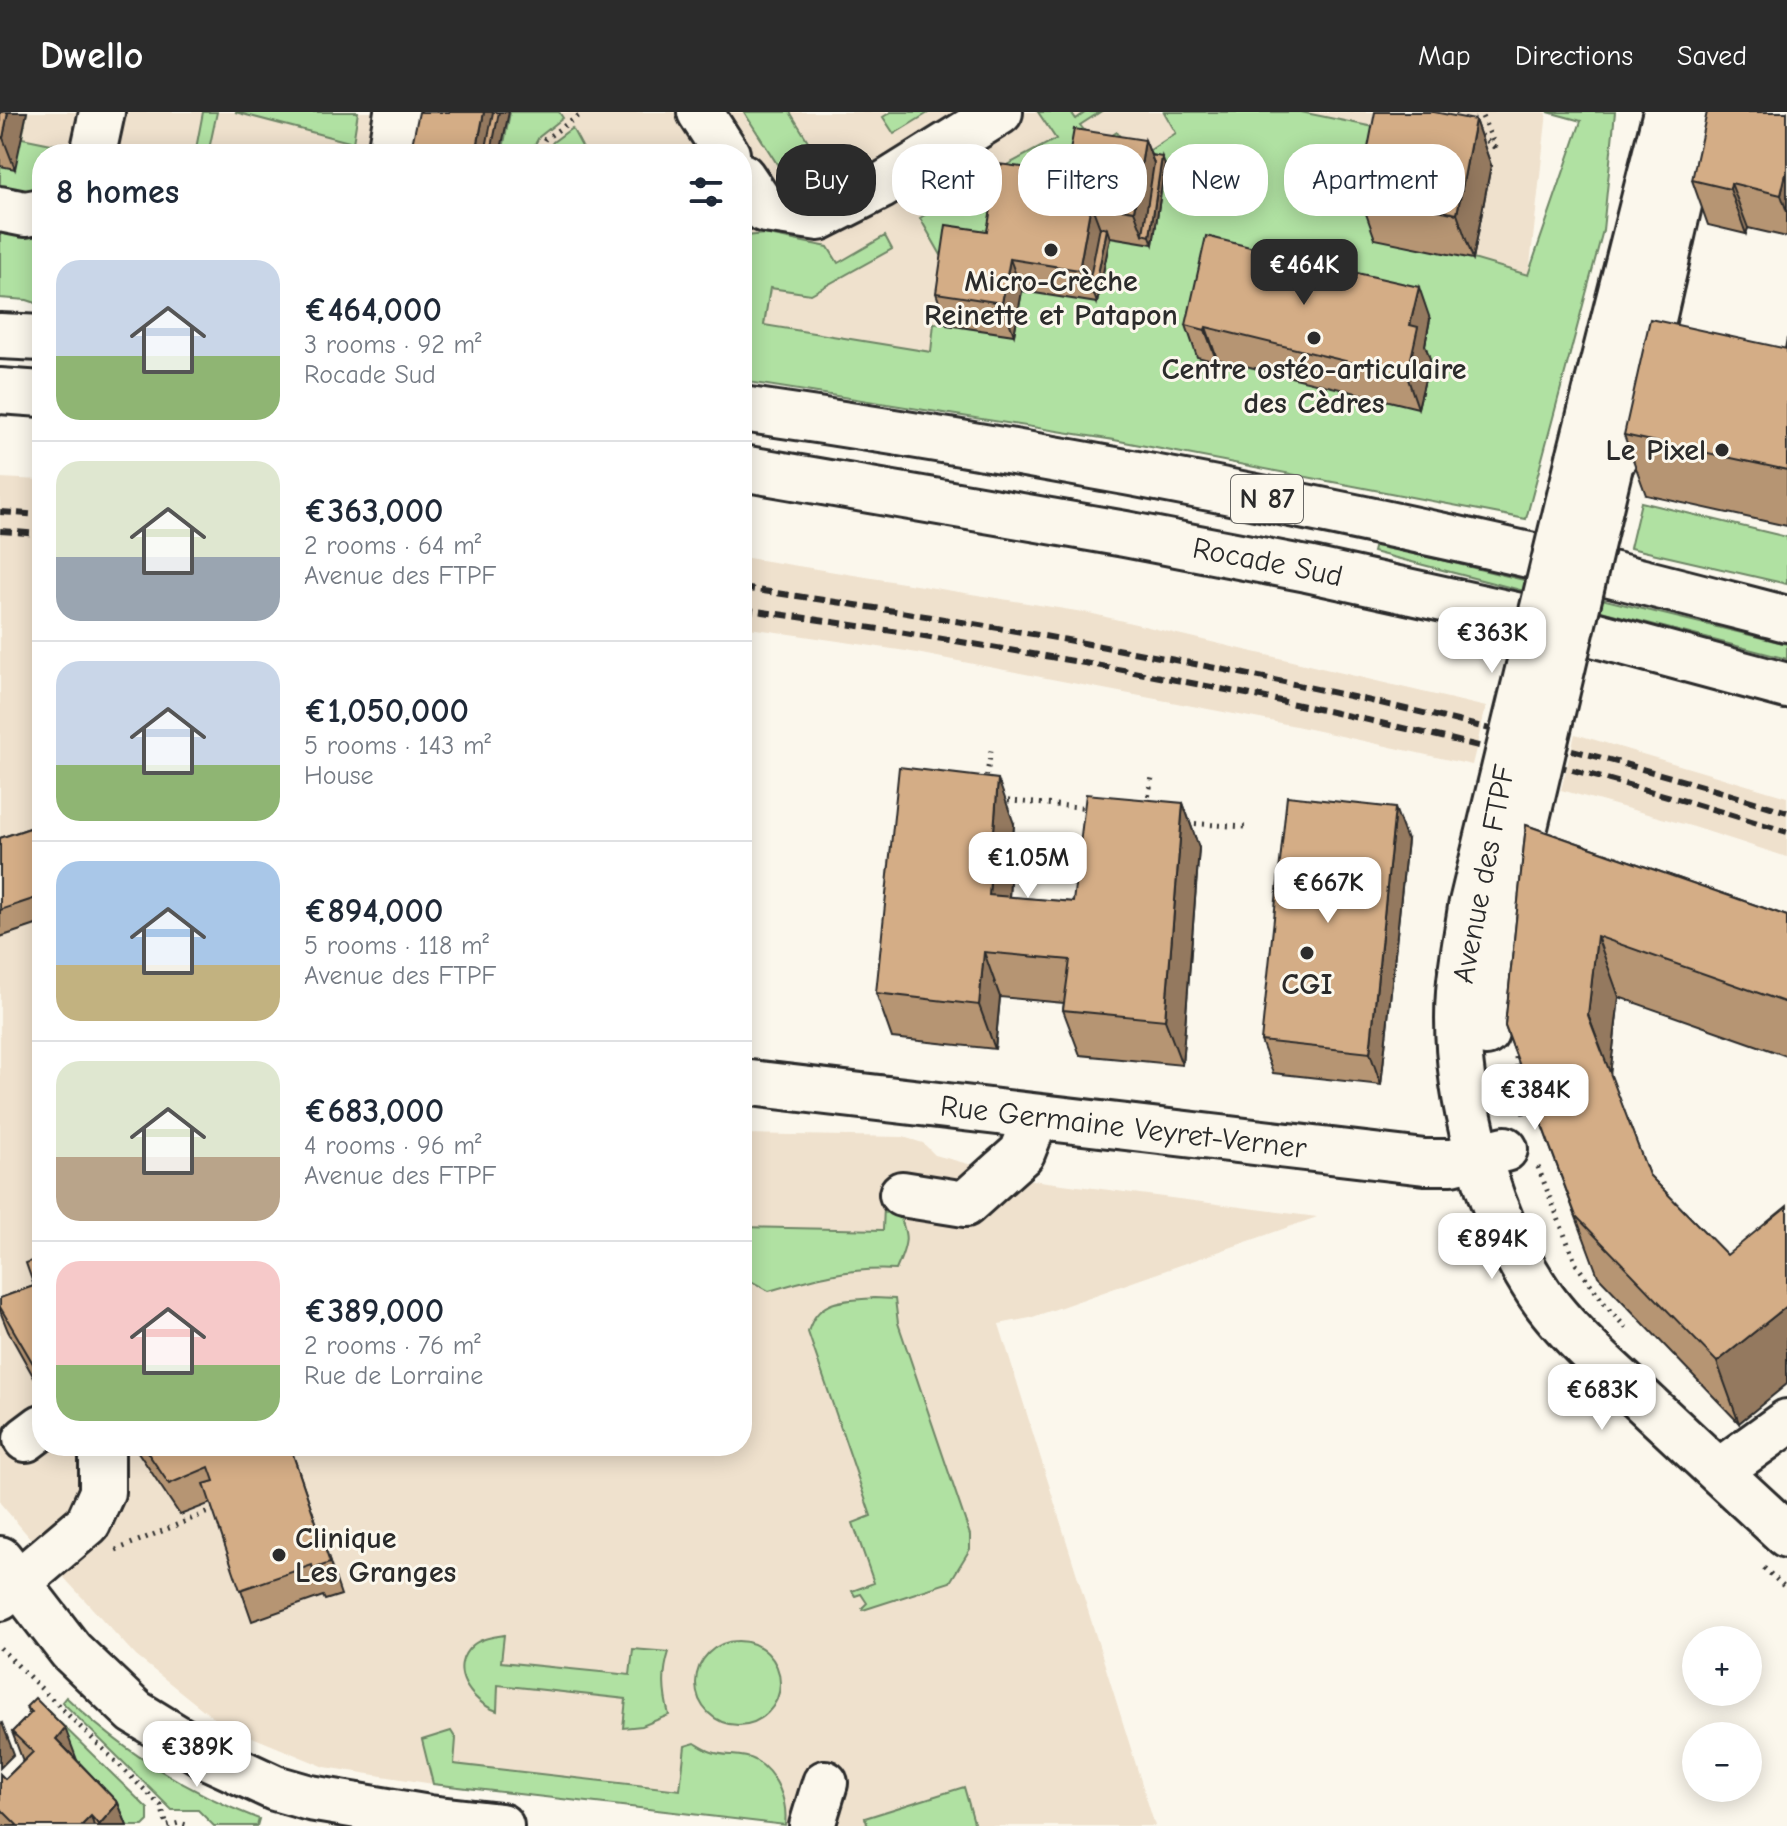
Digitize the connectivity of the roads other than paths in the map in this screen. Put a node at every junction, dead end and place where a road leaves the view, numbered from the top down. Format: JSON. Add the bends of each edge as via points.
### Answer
{"nodes":[{"id":1,"x":102,"y":112,"type":"edge"},
{"id":2,"x":397,"y":112,"type":"edge"},
{"id":3,"x":700,"y":112,"type":"edge"},
{"id":4,"x":1000,"y":112,"type":"edge"},
{"id":5,"x":1666,"y":112,"type":"edge"},
{"id":6,"x":1700,"y":112,"type":"edge"},
{"id":7,"x":95,"y":144,"type":"edge"},
{"id":8,"x":392,"y":144,"type":"edge"},
{"id":9,"x":721,"y":144,"type":"edge"},
{"id":10,"x":752,"y":191,"type":"edge"},
{"id":11,"x":0,"y":209,"type":"edge"},
{"id":12,"x":32,"y":213,"type":"edge"},
{"id":13,"x":0,"y":336,"type":"edge"},
{"id":14,"x":32,"y":338,"type":"edge"},
{"id":15,"x":0,"y":391,"type":"edge"},
{"id":16,"x":32,"y":393,"type":"edge"},
{"id":17,"x":0,"y":407,"type":"edge"},
{"id":18,"x":32,"y":407,"type":"edge"},
{"id":19,"x":752,"y":411,"type":"edge"},
{"id":20,"x":1594,"y":462,"type":"junction"},
{"id":21,"x":752,"y":470,"type":"edge"},
{"id":22,"x":1787,"y":619,"type":"edge"},
{"id":23,"x":1787,"y":686,"type":"edge"},
{"id":24,"x":752,"y":1083,"type":"edge"},
{"id":25,"x":1036,"y":1118,"type":"junction"},
{"id":26,"x":1512,"y":1147,"type":"junction"},
{"id":27,"x":902,"y":1194,"type":"dead end"},
{"id":28,"x":1508,"y":1240,"type":"junction"},
{"id":29,"x":1787,"y":1422,"type":"edge"},
{"id":30,"x":102,"y":1456,"type":"edge"},
{"id":31,"x":1733,"y":1461,"type":"junction"},
{"id":32,"x":1787,"y":1510,"type":"edge"},
{"id":33,"x":1787,"y":1535,"type":"edge"},
{"id":34,"x":1787,"y":1556,"type":"edge"},
{"id":35,"x":6,"y":1580,"type":"edge"},
{"id":36,"x":825,"y":1783,"type":"dead end"},
{"id":37,"x":429,"y":1822,"type":"edge"},
{"id":38,"x":501,"y":1826,"type":"edge"},
{"id":39,"x":812,"y":1826,"type":"edge"}],
"edges":[{"from":1,"to":7,"type":"main road"},
{"from":2,"to":8,"type":"main road"},
{"from":3,"to":9,"type":"main road"},
{"from":4,"to":10,"type":"main road","via":[[880,187],[819,218],[765,210]]},
{"from":5,"to":20,"type":"main road","name":"Avenue des FTPF"},
{"from":6,"to":20,"type":"main road","name":"Avenue des FTPF","via":[[1666,356],[1629,426]]},
{"from":11,"to":12,"type":"main road"},
{"from":13,"to":14,"type":"main road"},
{"from":15,"to":16,"type":"main road"},
{"from":17,"to":18,"type":"main road"},
{"from":19,"to":22,"type":"main road","name":"Rocade Sud","number":"N 87","via":[[952,441],[1326,511]]},
{"from":20,"to":26,"type":"main road","name":"Avenue des FTPF","bridge":true,"via":[[1488,912],[1485,1055]]},
{"from":21,"to":23,"type":"main road","name":"Rocade Sud","number":"N 87","via":[[1307,569],[1552,623]]},
{"from":24,"to":25,"type":"main road","name":"Rue Germaine Veyret-Verner"},
{"from":25,"to":26,"type":"main road","name":"Rue Germaine Veyret-Verner","via":[[1425,1162],[1452,1162]]},
{"from":25,"to":27,"type":"main road","via":[[1022,1153],[965,1204]]},
{"from":26,"to":28,"type":"main road","name":"Avenue des FTPF","via":[[1488,1189]]},
{"from":26,"to":31,"type":"main road","name":"Avenue des FTPF","via":[[1530,1231],[1554,1280],[1603,1341]]},
{"from":28,"to":33,"type":"main road","name":"Avenue des FTPF","via":[[1540,1296],[1594,1356]]},
{"from":28,"to":34,"type":"main road","via":[[1536,1303],[1585,1370]]},
{"from":29,"to":31,"type":"main road"},
{"from":30,"to":35,"type":"main road","via":[[102,1492],[88,1523]]},
{"from":31,"to":32,"type":"main road","name":"Avenue des FTPF"},
{"from":35,"to":37,"type":"main road","via":[[135,1712],[210,1758],[298,1795]]},
{"from":36,"to":39,"type":"main road"},
{"from":37,"to":38,"type":"main road"}]}
